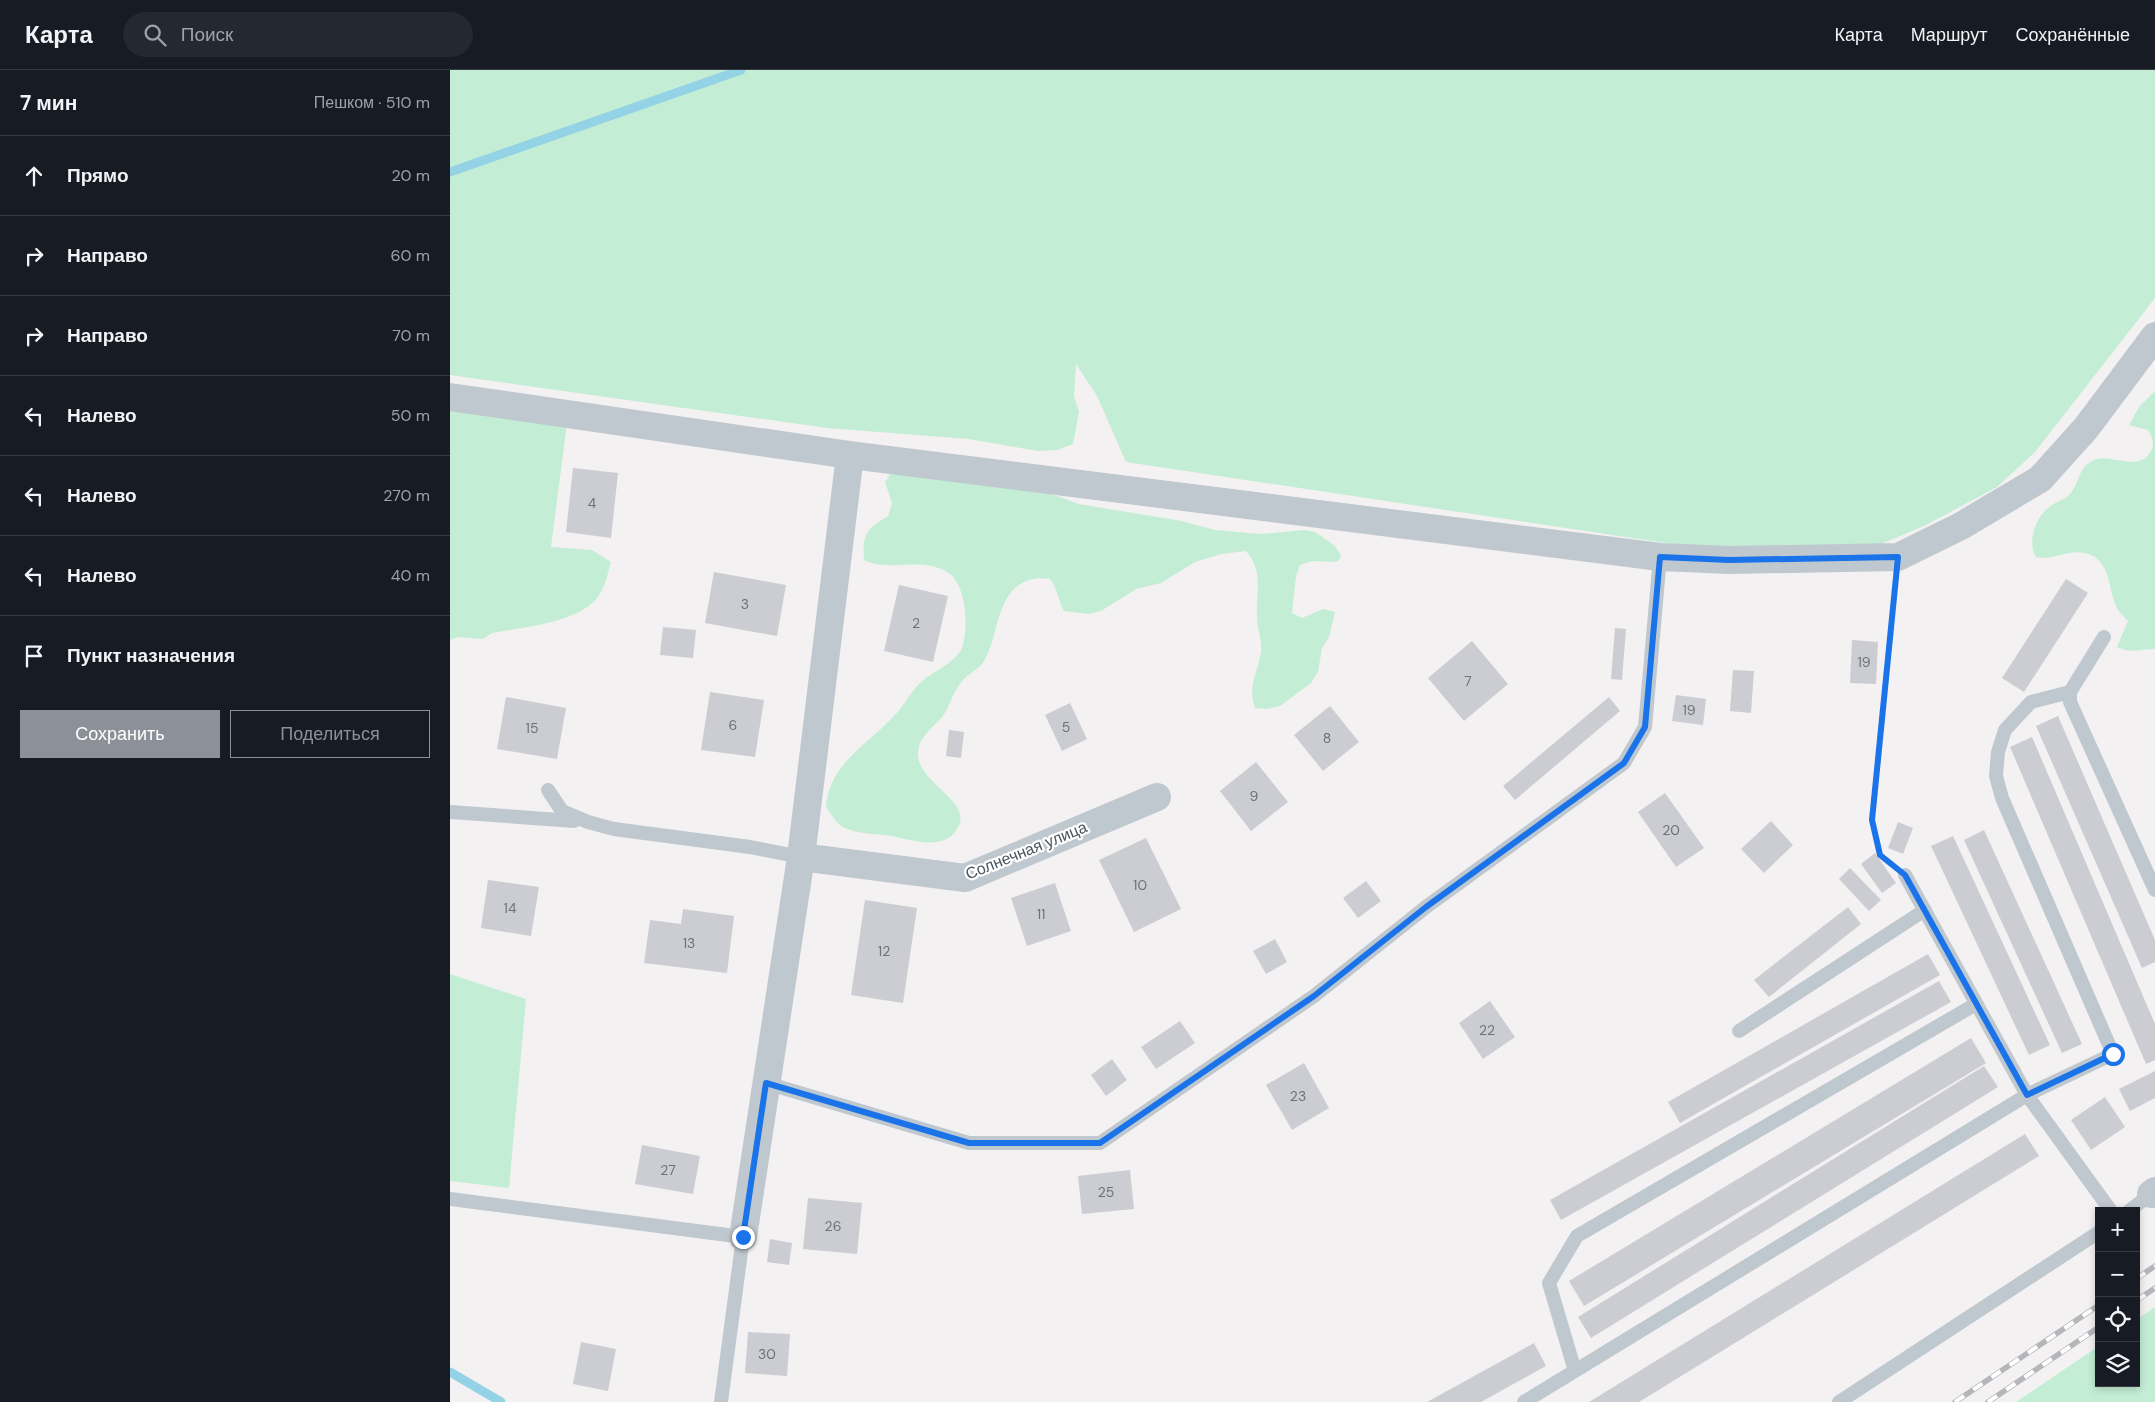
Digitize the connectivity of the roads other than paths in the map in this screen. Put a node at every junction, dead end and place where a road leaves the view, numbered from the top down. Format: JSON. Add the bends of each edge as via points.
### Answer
{"nodes":[{"id":1,"x":2155,"y":336,"type":"edge"},
{"id":2,"x":450,"y":397,"type":"edge"},
{"id":3,"x":850,"y":455,"type":"junction"},
{"id":4,"x":1660,"y":557,"type":"junction"},
{"id":5,"x":2104,"y":637,"type":"dead end"},
{"id":6,"x":2070,"y":692,"type":"junction"},
{"id":7,"x":548,"y":790,"type":"dead end"},
{"id":8,"x":1157,"y":797,"type":"dead end"},
{"id":9,"x":450,"y":812,"type":"edge"},
{"id":10,"x":588,"y":822,"type":"junction"},
{"id":11,"x":801,"y":857,"type":"junction"},
{"id":12,"x":1905,"y":875,"type":"road end"},
{"id":13,"x":2155,"y":890,"type":"edge"},
{"id":14,"x":1925,"y":910,"type":"junction"},
{"id":15,"x":1976,"y":1004,"type":"junction"},
{"id":16,"x":1740,"y":1031,"type":"dead end"},
{"id":17,"x":766,"y":1083,"type":"junction"},
{"id":18,"x":2027,"y":1095,"type":"junction"},
{"id":19,"x":2153,"y":1192,"type":"edge"},
{"id":20,"x":450,"y":1199,"type":"edge"},
{"id":21,"x":2108,"y":1207,"type":"edge"},
{"id":22,"x":2134,"y":1207,"type":"edge"},
{"id":23,"x":2095,"y":1235,"type":"edge"},
{"id":24,"x":743,"y":1237,"type":"junction"},
{"id":25,"x":1575,"y":1371,"type":"junction"},
{"id":26,"x":721,"y":1402,"type":"edge"},
{"id":27,"x":1524,"y":1402,"type":"edge"},
{"id":28,"x":1839,"y":1402,"type":"edge"}],
"edges":[{"from":1,"to":4,"type":"street","via":[[2086,428],[2040,480],[1961,526],[1898,557],[1729,560]]},
{"from":2,"to":3,"type":"street"},
{"from":3,"to":4,"type":"street"},
{"from":3,"to":11,"type":"street"},
{"from":4,"to":17,"type":"lane","via":[[1645,727],[1624,763],[1426,907],[1314,996],[1100,1143],[969,1143]]},
{"from":5,"to":6,"type":"lane"},
{"from":6,"to":13,"type":"lane","via":[[2070,702]]},
{"from":6,"to":18,"type":"lane","via":[[2031,702],[2005,730],[1998,752],[1996,776],[2002,798],[2113,1054]]},
{"from":7,"to":10,"type":"lane","via":[[562,811]]},
{"from":8,"to":11,"type":"street","name":"Солнечная улица","via":[[965,878]]},
{"from":9,"to":10,"type":"lane"},
{"from":10,"to":11,"type":"lane","via":[[614,829]]},
{"from":11,"to":17,"type":"street"},
{"from":12,"to":14,"type":"lane"},
{"from":14,"to":15,"type":"lane"},
{"from":14,"to":16,"type":"lane"},
{"from":15,"to":18,"type":"lane"},
{"from":15,"to":25,"type":"lane","via":[[1577,1236],[1549,1283]]},
{"from":17,"to":24,"type":"street"},
{"from":18,"to":21,"type":"lane"},
{"from":18,"to":25,"type":"lane"},
{"from":19,"to":22,"type":"lane"},
{"from":20,"to":24,"type":"lane"},
{"from":23,"to":28,"type":"lane"},
{"from":24,"to":26,"type":"lane"},
{"from":25,"to":27,"type":"lane"}]}
